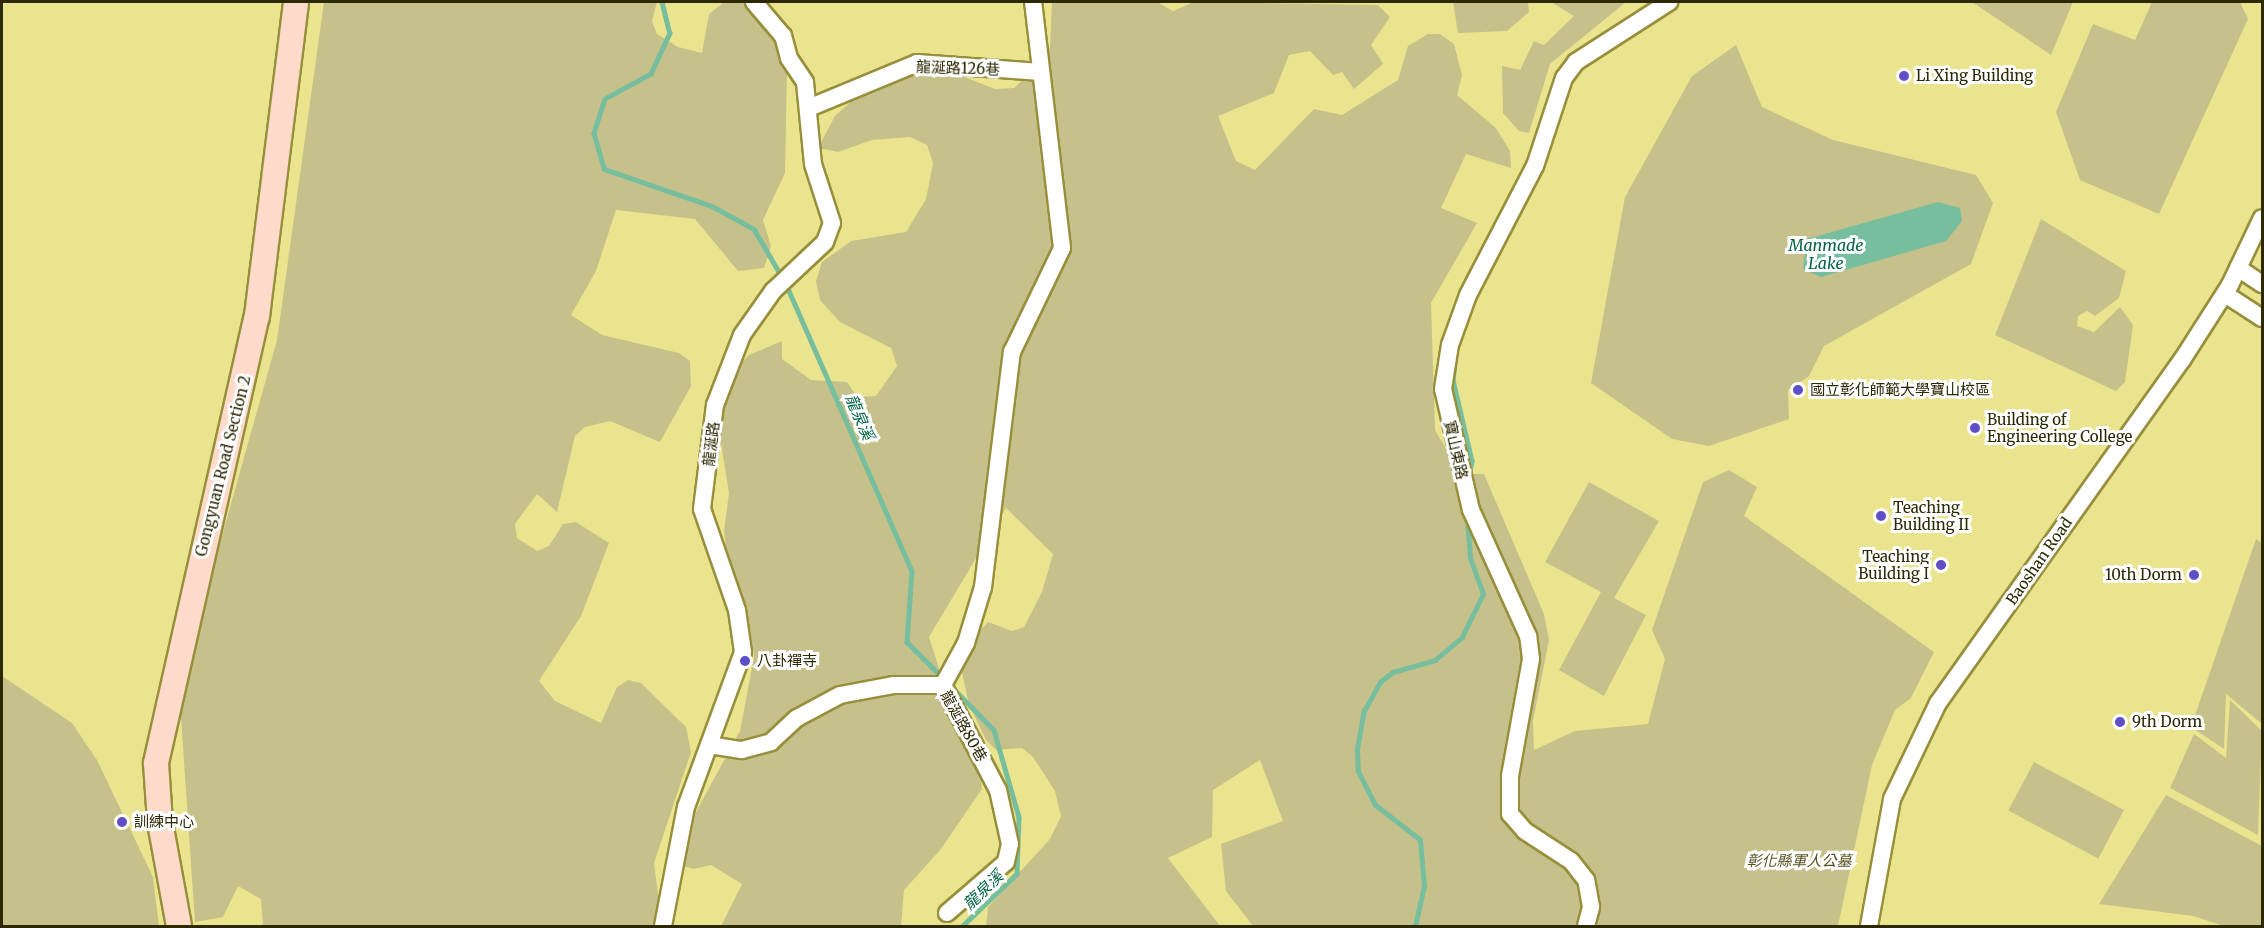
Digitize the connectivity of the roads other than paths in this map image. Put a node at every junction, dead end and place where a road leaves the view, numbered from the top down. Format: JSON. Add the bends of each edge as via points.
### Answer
{"nodes":[{"id":1,"x":296,"y":2,"type":"edge"},
{"id":2,"x":754,"y":2,"type":"edge"},
{"id":3,"x":1033,"y":2,"type":"edge"},
{"id":4,"x":1669,"y":2,"type":"edge"},
{"id":5,"x":1041,"y":72,"type":"junction"},
{"id":6,"x":811,"y":107,"type":"junction"},
{"id":7,"x":2262,"y":218,"type":"edge"},
{"id":8,"x":2238,"y":268,"type":"junction"},
{"id":9,"x":2262,"y":284,"type":"edge"},
{"id":10,"x":2225,"y":294,"type":"junction"},
{"id":11,"x":2262,"y":318,"type":"edge"},
{"id":12,"x":943,"y":686,"type":"junction"},
{"id":13,"x":709,"y":746,"type":"junction"},
{"id":14,"x":947,"y":913,"type":"dead end"},
{"id":15,"x":179,"y":927,"type":"edge"},
{"id":16,"x":663,"y":927,"type":"edge"},
{"id":17,"x":1586,"y":927,"type":"edge"},
{"id":18,"x":1869,"y":927,"type":"edge"}],
"edges":[{"from":1,"to":15,"type":"main road","name":"Gongyuan Road Section 2","via":[[257,316],[170,681],[156,763],[160,822]]},
{"from":2,"to":6,"type":"street","name":"龍涎路","via":[[783,36]]},
{"from":3,"to":5,"type":"street"},
{"from":4,"to":17,"type":"street","name":"寶山東路","via":[[1576,62],[1564,78],[1535,166],[1468,295],[1450,345],[1443,388],[1471,510],[1528,636],[1531,659],[1510,776],[1510,814],[1525,831],[1571,861],[1586,880],[1591,907]]},
{"from":5,"to":6,"type":"street","name":"龍涎路126巷","via":[[917,63]]},
{"from":5,"to":12,"type":"street","via":[[1062,248],[1012,352],[983,587],[966,643]]},
{"from":6,"to":13,"type":"street","name":"龍涎路","via":[[813,165],[832,224],[825,242],[773,291],[742,335],[715,405],[702,509],[736,610],[743,652]]},
{"from":7,"to":8,"type":"street","name":"Baoshan Road"},
{"from":8,"to":9,"type":"street"},
{"from":8,"to":10,"type":"street","name":"Baoshan Road"},
{"from":10,"to":11,"type":"street"},
{"from":10,"to":18,"type":"street","name":"Baoshan Road","via":[[1938,703],[1892,799]]},
{"from":12,"to":13,"type":"street","name":"龍涎路80巷","via":[[894,685],[840,695],[798,718],[771,742],[742,750]]},
{"from":12,"to":14,"type":"street","name":"龍涎路80巷","via":[[998,790],[1010,844],[1006,862]]},
{"from":13,"to":16,"type":"street","name":"龍涎路","via":[[672,860]]}]}
